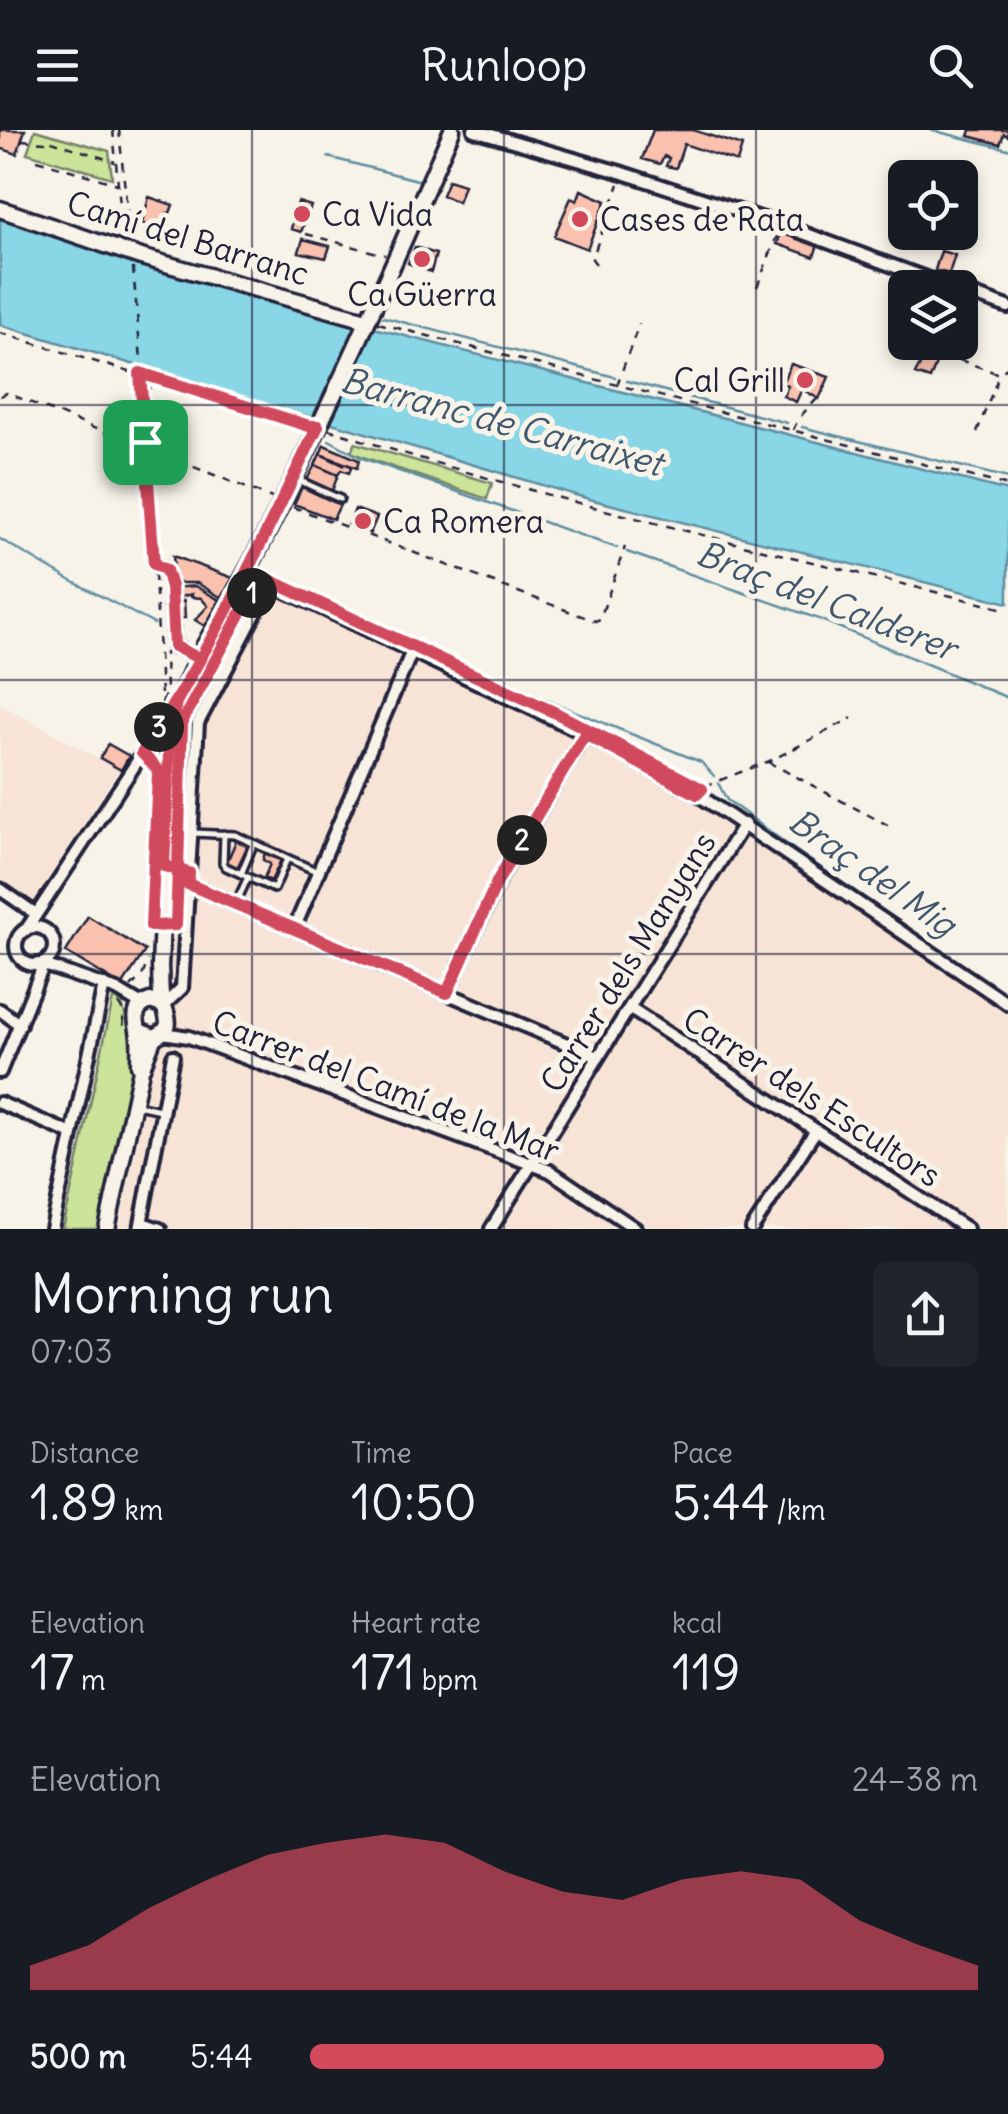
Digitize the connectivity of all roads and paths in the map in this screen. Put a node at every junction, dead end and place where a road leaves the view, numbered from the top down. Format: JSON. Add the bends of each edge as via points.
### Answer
{"nodes":[{"id":1,"x":116,"y":130,"type":"edge"},
{"id":2,"x":452,"y":130,"type":"edge"},
{"id":3,"x":474,"y":130,"type":"edge"},
{"id":4,"x":22,"y":140,"type":"dead end"},
{"id":5,"x":37,"y":160,"type":"dead end"},
{"id":6,"x":116,"y":163,"type":"junction"},
{"id":7,"x":623,"y":173,"type":"junction"},
{"id":8,"x":118,"y":184,"type":"junction"},
{"id":9,"x":0,"y":210,"type":"edge"},
{"id":10,"x":781,"y":225,"type":"junction"},
{"id":11,"x":129,"y":234,"type":"dead end"},
{"id":12,"x":306,"y":234,"type":"dead end"},
{"id":13,"x":128,"y":254,"type":"junction"},
{"id":14,"x":395,"y":260,"type":"junction"},
{"id":15,"x":596,"y":264,"type":"dead end"},
{"id":16,"x":904,"y":270,"type":"edge"},
{"id":17,"x":757,"y":287,"type":"dead end"},
{"id":18,"x":978,"y":296,"type":"edge"},
{"id":19,"x":1008,"y":306,"type":"edge"},
{"id":20,"x":364,"y":321,"type":"junction"},
{"id":21,"x":639,"y":324,"type":"dead end"},
{"id":22,"x":0,"y":333,"type":"edge"},
{"id":23,"x":960,"y":360,"type":"edge"},
{"id":24,"x":1008,"y":367,"type":"edge"},
{"id":25,"x":142,"y":373,"type":"junction"},
{"id":26,"x":999,"y":374,"type":"junction"},
{"id":27,"x":830,"y":379,"type":"dead end"},
{"id":28,"x":616,"y":386,"type":"junction"},
{"id":29,"x":146,"y":395,"type":"junction"},
{"id":30,"x":0,"y":396,"type":"edge"},
{"id":31,"x":315,"y":424,"type":"junction"},
{"id":32,"x":792,"y":431,"type":"junction"},
{"id":33,"x":977,"y":432,"type":"dead end"},
{"id":34,"x":145,"y":442,"type":"junction"},
{"id":35,"x":164,"y":454,"type":"dead end"},
{"id":36,"x":293,"y":478,"type":"junction"},
{"id":37,"x":1008,"y":486,"type":"edge"},
{"id":38,"x":340,"y":499,"type":"dead end"},
{"id":39,"x":281,"y":502,"type":"junction"},
{"id":40,"x":625,"y":547,"type":"dead end"},
{"id":41,"x":157,"y":566,"type":"junction"},
{"id":42,"x":275,"y":584,"type":"junction"},
{"id":43,"x":1008,"y":610,"type":"edge"},
{"id":44,"x":412,"y":652,"type":"junction"},
{"id":45,"x":200,"y":659,"type":"junction"},
{"id":46,"x":161,"y":695,"type":"dead end"},
{"id":47,"x":184,"y":704,"type":"junction"},
{"id":48,"x":154,"y":716,"type":"dead end"},
{"id":49,"x":852,"y":718,"type":"dead end"},
{"id":50,"x":585,"y":734,"type":"junction"},
{"id":51,"x":766,"y":762,"type":"junction"},
{"id":52,"x":697,"y":794,"type":"junction"},
{"id":53,"x":180,"y":796,"type":"dead end"},
{"id":54,"x":744,"y":824,"type":"junction"},
{"id":55,"x":895,"y":829,"type":"dead end"},
{"id":56,"x":191,"y":833,"type":"junction"},
{"id":57,"x":224,"y":834,"type":"junction"},
{"id":58,"x":254,"y":844,"type":"junction"},
{"id":59,"x":287,"y":858,"type":"junction"},
{"id":60,"x":318,"y":872,"type":"junction"},
{"id":61,"x":180,"y":873,"type":"junction"},
{"id":62,"x":244,"y":876,"type":"junction"},
{"id":63,"x":0,"y":889,"type":"edge"},
{"id":64,"x":236,"y":904,"type":"junction"},
{"id":65,"x":36,"y":914,"type":"junction"},
{"id":66,"x":294,"y":929,"type":"junction"},
{"id":67,"x":26,"y":930,"type":"junction"},
{"id":68,"x":150,"y":948,"type":"dead end"},
{"id":69,"x":52,"y":956,"type":"junction"},
{"id":70,"x":40,"y":964,"type":"junction"},
{"id":71,"x":58,"y":970,"type":"junction"},
{"id":72,"x":104,"y":985,"type":"junction"},
{"id":73,"x":120,"y":993,"type":"junction"},
{"id":74,"x":447,"y":993,"type":"junction"},
{"id":75,"x":1008,"y":1004,"type":"edge"},
{"id":76,"x":151,"y":1006,"type":"junction"},
{"id":77,"x":629,"y":1008,"type":"junction"},
{"id":78,"x":0,"y":1010,"type":"edge"},
{"id":79,"x":20,"y":1024,"type":"junction"},
{"id":80,"x":146,"y":1034,"type":"junction"},
{"id":81,"x":173,"y":1056,"type":"dead end"},
{"id":82,"x":598,"y":1057,"type":"junction"},
{"id":83,"x":0,"y":1072,"type":"edge"},
{"id":84,"x":0,"y":1104,"type":"edge"},
{"id":85,"x":134,"y":1105,"type":"junction"},
{"id":86,"x":163,"y":1110,"type":"junction"},
{"id":87,"x":816,"y":1130,"type":"junction"},
{"id":88,"x":72,"y":1134,"type":"junction"},
{"id":89,"x":532,"y":1164,"type":"junction"},
{"id":90,"x":141,"y":1226,"type":"edge"},
{"id":91,"x":110,"y":1228,"type":"edge"},
{"id":92,"x":52,"y":1229,"type":"edge"},
{"id":93,"x":160,"y":1229,"type":"edge"},
{"id":94,"x":491,"y":1229,"type":"edge"},
{"id":95,"x":636,"y":1229,"type":"edge"},
{"id":96,"x":752,"y":1229,"type":"edge"},
{"id":97,"x":967,"y":1229,"type":"edge"}],
"edges":[{"from":1,"to":6,"type":"path"},
{"from":1,"to":11,"type":"path"},
{"from":2,"to":14,"type":"main road"},
{"from":3,"to":7,"type":"street"},
{"from":4,"to":6,"type":"path","via":[[46,139]]},
{"from":5,"to":8,"type":"path"},
{"from":6,"to":8,"type":"path"},
{"from":7,"to":10,"type":"street"},
{"from":7,"to":15,"type":"path"},
{"from":8,"to":13,"type":"path"},
{"from":9,"to":13,"type":"main road","name":"Camí del Barranc"},
{"from":10,"to":16,"type":"street"},
{"from":10,"to":17,"type":"path"},
{"from":12,"to":14,"type":"path"},
{"from":13,"to":20,"type":"main road","name":"Camí del Barranc"},
{"from":13,"to":25,"type":"path"},
{"from":14,"to":20,"type":"main road"},
{"from":18,"to":19,"type":"street"},
{"from":20,"to":28,"type":"path"},
{"from":20,"to":31,"type":"main road"},
{"from":21,"to":28,"type":"path"},
{"from":22,"to":25,"type":"path"},
{"from":23,"to":26,"type":"path"},
{"from":24,"to":26,"type":"path"},
{"from":25,"to":29,"type":"path"},
{"from":25,"to":31,"type":"path"},
{"from":25,"to":34,"type":"path"},
{"from":26,"to":33,"type":"path"},
{"from":27,"to":32,"type":"path"},
{"from":28,"to":32,"type":"path"},
{"from":29,"to":31,"type":"path","via":[[160,383],[307,430]]},
{"from":29,"to":41,"type":"path"},
{"from":30,"to":34,"type":"path"},
{"from":31,"to":36,"type":"main road"},
{"from":31,"to":43,"type":"path","via":[[643,521]]},
{"from":32,"to":37,"type":"path"},
{"from":34,"to":41,"type":"path"},
{"from":35,"to":39,"type":"path"},
{"from":36,"to":38,"type":"lane"},
{"from":36,"to":39,"type":"main road"},
{"from":39,"to":40,"type":"path","via":[[595,620]]},
{"from":39,"to":45,"type":"main road"},
{"from":41,"to":45,"type":"street","via":[[166,570],[171,587],[174,646]]},
{"from":41,"to":46,"type":"path"},
{"from":41,"to":48,"type":"path","via":[[166,692]]},
{"from":42,"to":44,"type":"street"},
{"from":42,"to":47,"type":"path","via":[[261,576]]},
{"from":42,"to":56,"type":"street","via":[[198,723]]},
{"from":44,"to":50,"type":"street"},
{"from":44,"to":60,"type":"street"},
{"from":45,"to":47,"type":"main road"},
{"from":47,"to":61,"type":"main road","via":[[170,732]]},
{"from":47,"to":65,"type":"street"},
{"from":49,"to":51,"type":"path"},
{"from":50,"to":52,"type":"street"},
{"from":50,"to":74,"type":"street","via":[[498,880]]},
{"from":51,"to":52,"type":"path","via":[[719,778]]},
{"from":51,"to":55,"type":"path"},
{"from":52,"to":54,"type":"street"},
{"from":53,"to":61,"type":"path"},
{"from":54,"to":75,"type":"street"},
{"from":54,"to":77,"type":"street","name":"Carrer dels Manyans"},
{"from":56,"to":57,"type":"lane"},
{"from":56,"to":61,"type":"street"},
{"from":57,"to":58,"type":"lane"},
{"from":57,"to":62,"type":"lane","via":[[223,863]]},
{"from":58,"to":59,"type":"lane"},
{"from":58,"to":62,"type":"lane"},
{"from":59,"to":60,"type":"lane"},
{"from":59,"to":62,"type":"lane","via":[[274,888]]},
{"from":60,"to":66,"type":"street"},
{"from":61,"to":64,"type":"street"},
{"from":61,"to":76,"type":"main road"},
{"from":61,"to":76,"type":"street","via":[[182,988]]},
{"from":62,"to":64,"type":"lane"},
{"from":63,"to":65,"type":"street"},
{"from":64,"to":66,"type":"street"},
{"from":65,"to":67,"type":"street"},
{"from":66,"to":74,"type":"street"},
{"from":67,"to":69,"type":"street","via":[[41,928],[50,935]]},
{"from":67,"to":70,"type":"street","via":[[18,954]]},
{"from":68,"to":73,"type":"path","via":[[145,971]]},
{"from":69,"to":70,"type":"street"},
{"from":69,"to":71,"type":"street"},
{"from":70,"to":71,"type":"street"},
{"from":70,"to":79,"type":"street"},
{"from":71,"to":72,"type":"street"},
{"from":72,"to":73,"type":"street"},
{"from":72,"to":88,"type":"street"},
{"from":73,"to":76,"type":"street"},
{"from":73,"to":80,"type":"path","via":[[122,1010]]},
{"from":74,"to":82,"type":"street"},
{"from":76,"to":80,"type":"main road"},
{"from":76,"to":80,"type":"main road","via":[[169,1013],[169,1025]]},
{"from":77,"to":82,"type":"street","name":"Carrer dels Manyans"},
{"from":77,"to":87,"type":"street","name":"Carrer dels Escultors"},
{"from":78,"to":79,"type":"street"},
{"from":79,"to":83,"type":"street"},
{"from":80,"to":85,"type":"main road"},
{"from":80,"to":89,"type":"street","name":"Carrer del Camí de la Mar","via":[[189,1037]]},
{"from":81,"to":86,"type":"street"},
{"from":82,"to":89,"type":"street","name":"Carrer dels Manyans"},
{"from":84,"to":88,"type":"street"},
{"from":85,"to":86,"type":"lane"},
{"from":85,"to":91,"type":"main road"},
{"from":86,"to":90,"type":"street"},
{"from":87,"to":96,"type":"street"},
{"from":87,"to":97,"type":"street","name":"Carrer dels Escultors"},
{"from":88,"to":92,"type":"street"},
{"from":89,"to":94,"type":"street","name":"Carrer dels Manyans"},
{"from":89,"to":95,"type":"street","name":"Carrer del Camí de la Mar"},
{"from":90,"to":93,"type":"street"}]}
